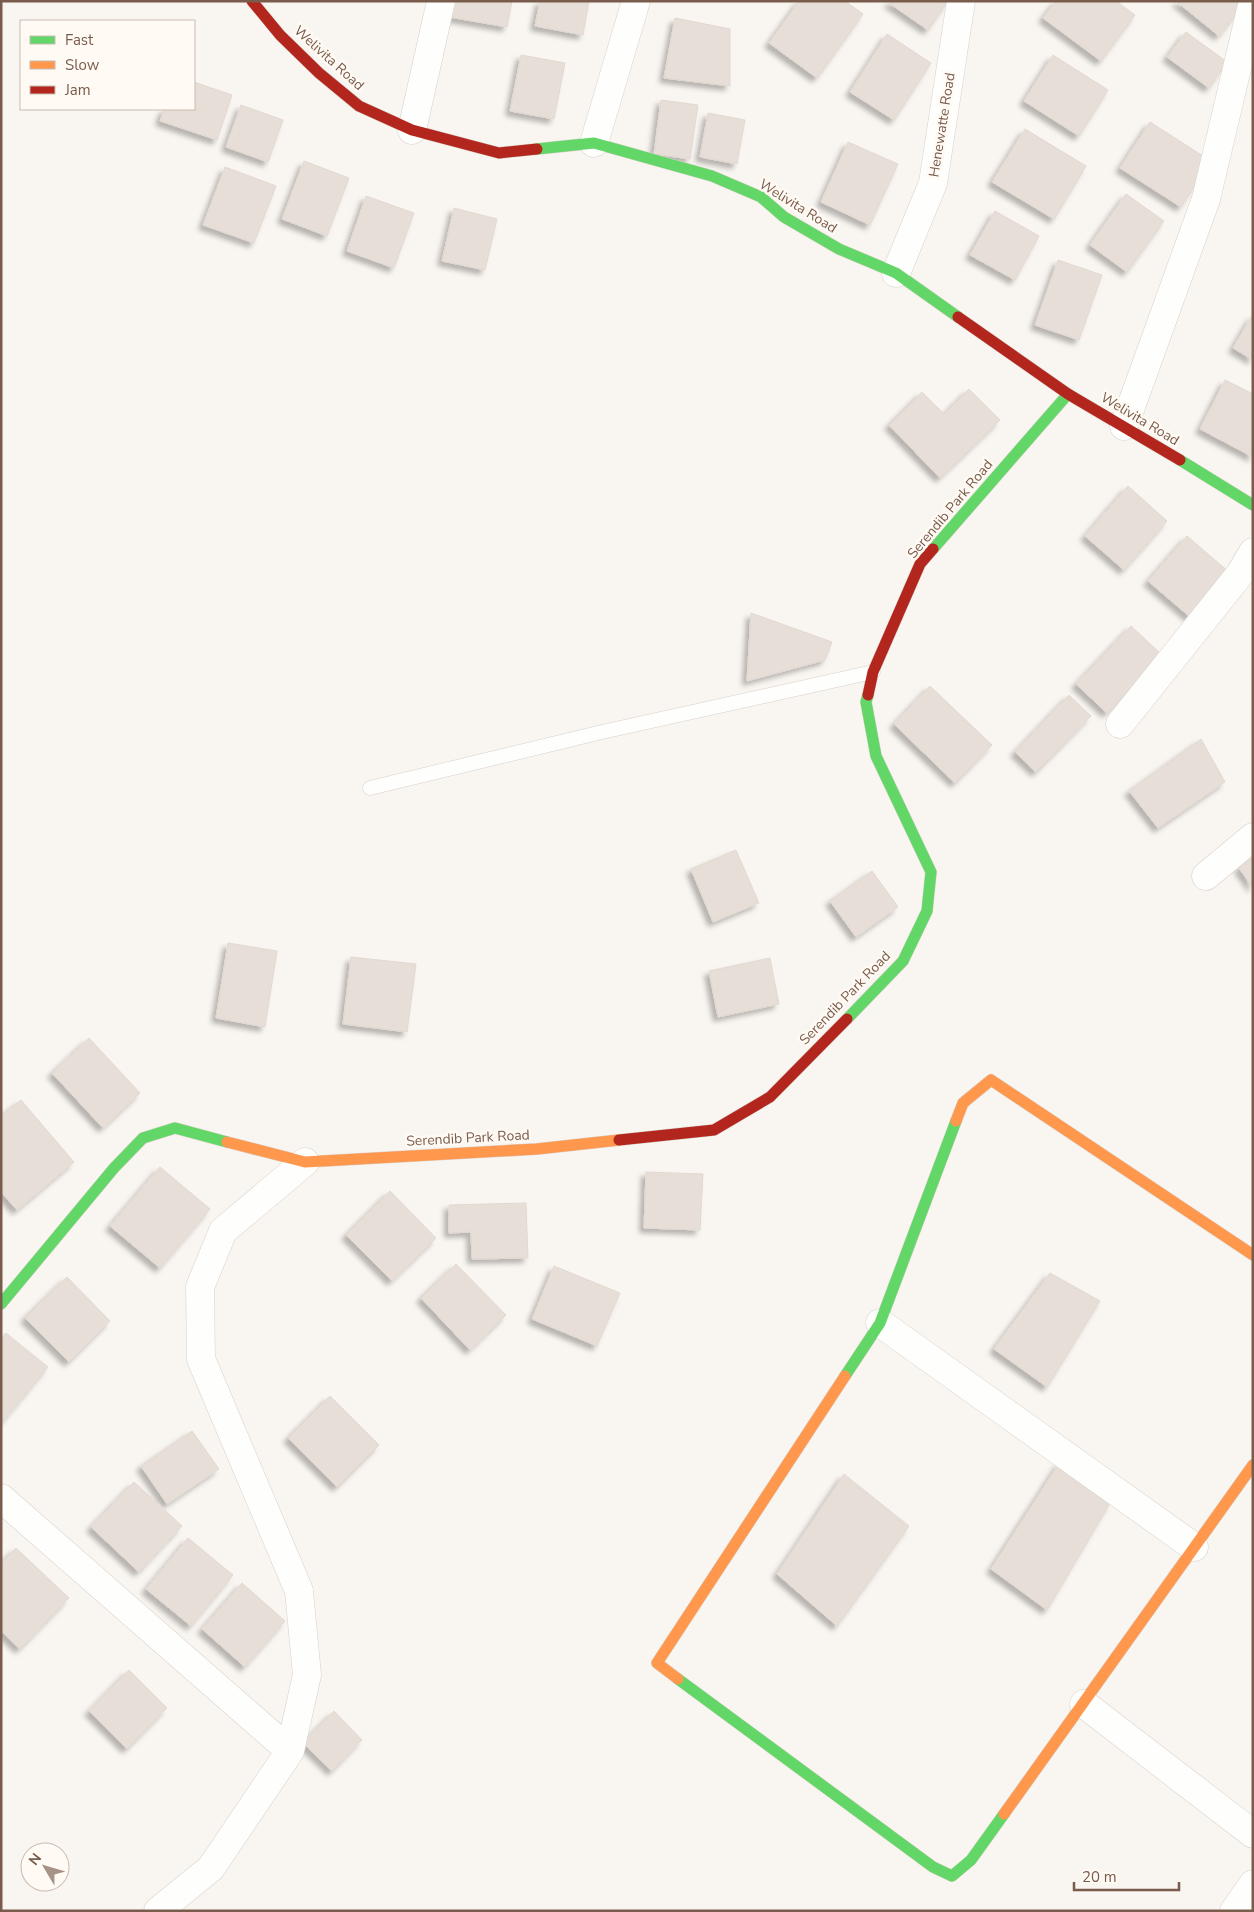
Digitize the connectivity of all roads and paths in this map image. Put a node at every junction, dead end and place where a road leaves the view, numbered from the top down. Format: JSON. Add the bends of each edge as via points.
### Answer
{"nodes":[{"id":1,"x":252,"y":1,"type":"edge"},
{"id":2,"x":441,"y":1,"type":"edge"},
{"id":3,"x":636,"y":1,"type":"edge"},
{"id":4,"x":961,"y":1,"type":"edge"},
{"id":5,"x":1253,"y":1,"type":"edge"},
{"id":6,"x":412,"y":130,"type":"junction"},
{"id":7,"x":594,"y":143,"type":"junction"},
{"id":8,"x":896,"y":273,"type":"junction"},
{"id":9,"x":1068,"y":394,"type":"junction"},
{"id":10,"x":1124,"y":426,"type":"junction"},
{"id":11,"x":1253,"y":505,"type":"edge"},
{"id":12,"x":1253,"y":552,"type":"edge"},
{"id":13,"x":873,"y":672,"type":"junction"},
{"id":14,"x":1120,"y":724,"type":"dead end"},
{"id":15,"x":370,"y":788,"type":"dead end"},
{"id":16,"x":1253,"y":837,"type":"edge"},
{"id":17,"x":1206,"y":876,"type":"dead end"},
{"id":18,"x":305,"y":1162,"type":"junction"},
{"id":19,"x":1253,"y":1255,"type":"edge"},
{"id":20,"x":1,"y":1304,"type":"edge"},
{"id":21,"x":880,"y":1323,"type":"junction"},
{"id":22,"x":1253,"y":1465,"type":"edge"},
{"id":23,"x":1,"y":1498,"type":"edge"},
{"id":24,"x":1194,"y":1547,"type":"junction"},
{"id":25,"x":1084,"y":1704,"type":"junction"},
{"id":26,"x":290,"y":1751,"type":"junction"},
{"id":27,"x":1253,"y":1834,"type":"edge"},
{"id":28,"x":1253,"y":1884,"type":"edge"},
{"id":29,"x":158,"y":1911,"type":"edge"},
{"id":30,"x":1234,"y":1911,"type":"edge"}],
"edges":[{"from":1,"to":6,"type":"street","name":"Welivita Road","via":[[280,35],[359,106]]},
{"from":2,"to":6,"type":"street"},
{"from":3,"to":7,"type":"street"},
{"from":4,"to":8,"type":"street","name":"Henewatte Road","via":[[933,183]]},
{"from":5,"to":10,"type":"street","via":[[1206,199]]},
{"from":6,"to":7,"type":"street","name":"Welivita Road","via":[[499,153]]},
{"from":7,"to":8,"type":"street","name":"Welivita Road","via":[[712,176],[761,197],[784,217],[839,249]]},
{"from":8,"to":9,"type":"street","name":"Welivita Road"},
{"from":9,"to":10,"type":"street","name":"Welivita Road"},
{"from":9,"to":13,"type":"street","name":"Serendib Park Road","via":[[920,564]]},
{"from":10,"to":11,"type":"street","name":"Welivita Road"},
{"from":12,"to":14,"type":"street","via":[[1240,574]]},
{"from":13,"to":15,"type":"lane"},
{"from":13,"to":18,"type":"street","name":"Serendib Park Road","via":[[866,702],[876,756],[931,872],[927,911],[902,961],[770,1097],[714,1130],[537,1149]]},
{"from":16,"to":17,"type":"street"},
{"from":18,"to":20,"type":"street","name":"Serendib Park Road","via":[[175,1128],[143,1138],[114,1168]]},
{"from":18,"to":26,"type":"street","via":[[223,1231],[200,1287],[201,1359],[299,1591],[307,1675]]},
{"from":19,"to":21,"type":"street","via":[[991,1080],[963,1103]]},
{"from":21,"to":24,"type":"street"},
{"from":21,"to":25,"type":"street","via":[[657,1663],[933,1867],[952,1876],[971,1860]]},
{"from":22,"to":24,"type":"street"},
{"from":23,"to":26,"type":"street"},
{"from":24,"to":25,"type":"street"},
{"from":25,"to":27,"type":"street"},
{"from":26,"to":29,"type":"street","via":[[211,1868]]},
{"from":28,"to":30,"type":"street"}]}
